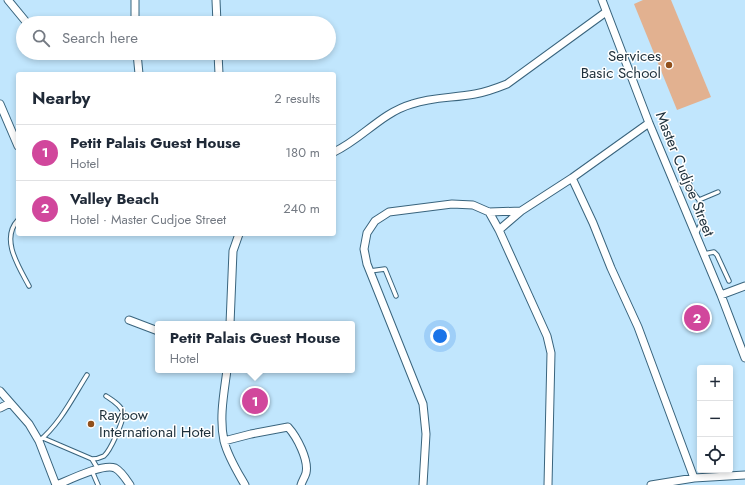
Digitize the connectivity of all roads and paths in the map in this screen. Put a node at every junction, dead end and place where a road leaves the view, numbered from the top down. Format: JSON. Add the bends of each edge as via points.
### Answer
{"nodes":[{"id":1,"x":8,"y":0,"type":"edge"},
{"id":2,"x":135,"y":0,"type":"edge"},
{"id":3,"x":216,"y":0,"type":"edge"},
{"id":4,"x":602,"y":0,"type":"edge"},
{"id":5,"x":606,"y":12,"type":"junction"},
{"id":6,"x":21,"y":16,"type":"edge"},
{"id":7,"x":135,"y":16,"type":"edge"},
{"id":8,"x":217,"y":16,"type":"edge"},
{"id":9,"x":138,"y":60,"type":"edge"},
{"id":10,"x":218,"y":60,"type":"edge"},
{"id":11,"x":139,"y":72,"type":"edge"},
{"id":12,"x":219,"y":72,"type":"edge"},
{"id":13,"x":0,"y":104,"type":"edge"},
{"id":14,"x":649,"y":123,"type":"junction"},
{"id":15,"x":16,"y":141,"type":"edge"},
{"id":16,"x":336,"y":151,"type":"edge"},
{"id":17,"x":687,"y":176,"type":"dead end"},
{"id":18,"x":572,"y":178,"type":"junction"},
{"id":19,"x":718,"y":192,"type":"dead end"},
{"id":20,"x":699,"y":200,"type":"junction"},
{"id":21,"x":521,"y":211,"type":"junction"},
{"id":22,"x":489,"y":212,"type":"junction"},
{"id":23,"x":16,"y":223,"type":"edge"},
{"id":24,"x":499,"y":230,"type":"junction"},
{"id":25,"x":695,"y":235,"type":"junction"},
{"id":26,"x":238,"y":236,"type":"edge"},
{"id":27,"x":703,"y":254,"type":"junction"},
{"id":28,"x":370,"y":271,"type":"junction"},
{"id":29,"x":729,"y":280,"type":"dead end"},
{"id":30,"x":29,"y":286,"type":"dead end"},
{"id":31,"x":745,"y":286,"type":"edge"},
{"id":32,"x":721,"y":295,"type":"junction"},
{"id":33,"x":396,"y":296,"type":"dead end"},
{"id":34,"x":129,"y":320,"type":"dead end"},
{"id":35,"x":230,"y":321,"type":"edge"},
{"id":36,"x":155,"y":330,"type":"edge"},
{"id":37,"x":745,"y":358,"type":"edge"},
{"id":38,"x":227,"y":373,"type":"edge"},
{"id":39,"x":87,"y":375,"type":"dead end"},
{"id":40,"x":0,"y":391,"type":"edge"},
{"id":41,"x":106,"y":396,"type":"dead end"},
{"id":42,"x":10,"y":403,"type":"junction"},
{"id":43,"x":0,"y":408,"type":"edge"},
{"id":44,"x":41,"y":439,"type":"junction"},
{"id":45,"x":224,"y":441,"type":"junction"},
{"id":46,"x":92,"y":459,"type":"junction"},
{"id":47,"x":95,"y":470,"type":"junction"},
{"id":48,"x":745,"y":475,"type":"edge"},
{"id":49,"x":694,"y":478,"type":"junction"},
{"id":50,"x":57,"y":485,"type":"edge"},
{"id":51,"x":98,"y":485,"type":"edge"},
{"id":52,"x":130,"y":485,"type":"edge"},
{"id":53,"x":245,"y":485,"type":"edge"},
{"id":54,"x":301,"y":485,"type":"edge"},
{"id":55,"x":422,"y":485,"type":"edge"},
{"id":56,"x":548,"y":485,"type":"edge"},
{"id":57,"x":651,"y":485,"type":"edge"}],
"edges":[{"from":1,"to":6,"type":"street"},
{"from":2,"to":7,"type":"street"},
{"from":3,"to":8,"type":"street"},
{"from":4,"to":5,"type":"street","name":"Master Cudjoe Street"},
{"from":5,"to":14,"type":"street","name":"Master Cudjoe Street"},
{"from":5,"to":16,"type":"street","via":[[507,84],[490,91],[412,103],[394,111]]},
{"from":9,"to":11,"type":"street"},
{"from":10,"to":12,"type":"street"},
{"from":13,"to":15,"type":"street"},
{"from":14,"to":18,"type":"street"},
{"from":14,"to":25,"type":"street","name":"Master Cudjoe Street"},
{"from":17,"to":20,"type":"lane","via":[[692,191]]},
{"from":18,"to":21,"type":"street"},
{"from":18,"to":49,"type":"street","via":[[638,327]]},
{"from":19,"to":20,"type":"lane"},
{"from":20,"to":25,"type":"lane","via":[[701,224]]},
{"from":21,"to":22,"type":"street"},
{"from":21,"to":24,"type":"street"},
{"from":22,"to":24,"type":"street"},
{"from":22,"to":28,"type":"street","via":[[473,205],[452,204],[389,212],[375,221],[367,233],[364,249]]},
{"from":23,"to":30,"type":"lane","via":[[12,228],[11,242],[15,258]]},
{"from":24,"to":56,"type":"street","via":[[547,336],[551,353]]},
{"from":25,"to":27,"type":"street","name":"Master Cudjoe Street"},
{"from":26,"to":35,"type":"street","via":[[233,251]]},
{"from":27,"to":29,"type":"lane","via":[[714,252],[717,255]]},
{"from":27,"to":32,"type":"street","name":"Master Cudjoe Street"},
{"from":28,"to":33,"type":"lane","via":[[385,269]]},
{"from":28,"to":55,"type":"street","via":[[423,404],[426,434]]},
{"from":31,"to":32,"type":"street"},
{"from":32,"to":37,"type":"street","name":"Master Cudjoe Street"},
{"from":34,"to":36,"type":"street"},
{"from":38,"to":45,"type":"street","via":[[222,420]]},
{"from":39,"to":44,"type":"lane","via":[[56,423]]},
{"from":40,"to":42,"type":"street"},
{"from":41,"to":46,"type":"lane","via":[[121,408],[123,419],[109,451],[99,458]]},
{"from":42,"to":43,"type":"street"},
{"from":42,"to":44,"type":"street"},
{"from":44,"to":46,"type":"lane"},
{"from":44,"to":50,"type":"street"},
{"from":45,"to":53,"type":"street"},
{"from":45,"to":54,"type":"street","via":[[288,427],[295,434],[304,457],[306,472]]},
{"from":46,"to":47,"type":"lane"},
{"from":47,"to":50,"type":"street"},
{"from":47,"to":51,"type":"lane"},
{"from":47,"to":52,"type":"street","via":[[115,468]]},
{"from":48,"to":49,"type":"street"},
{"from":49,"to":57,"type":"street"}]}
